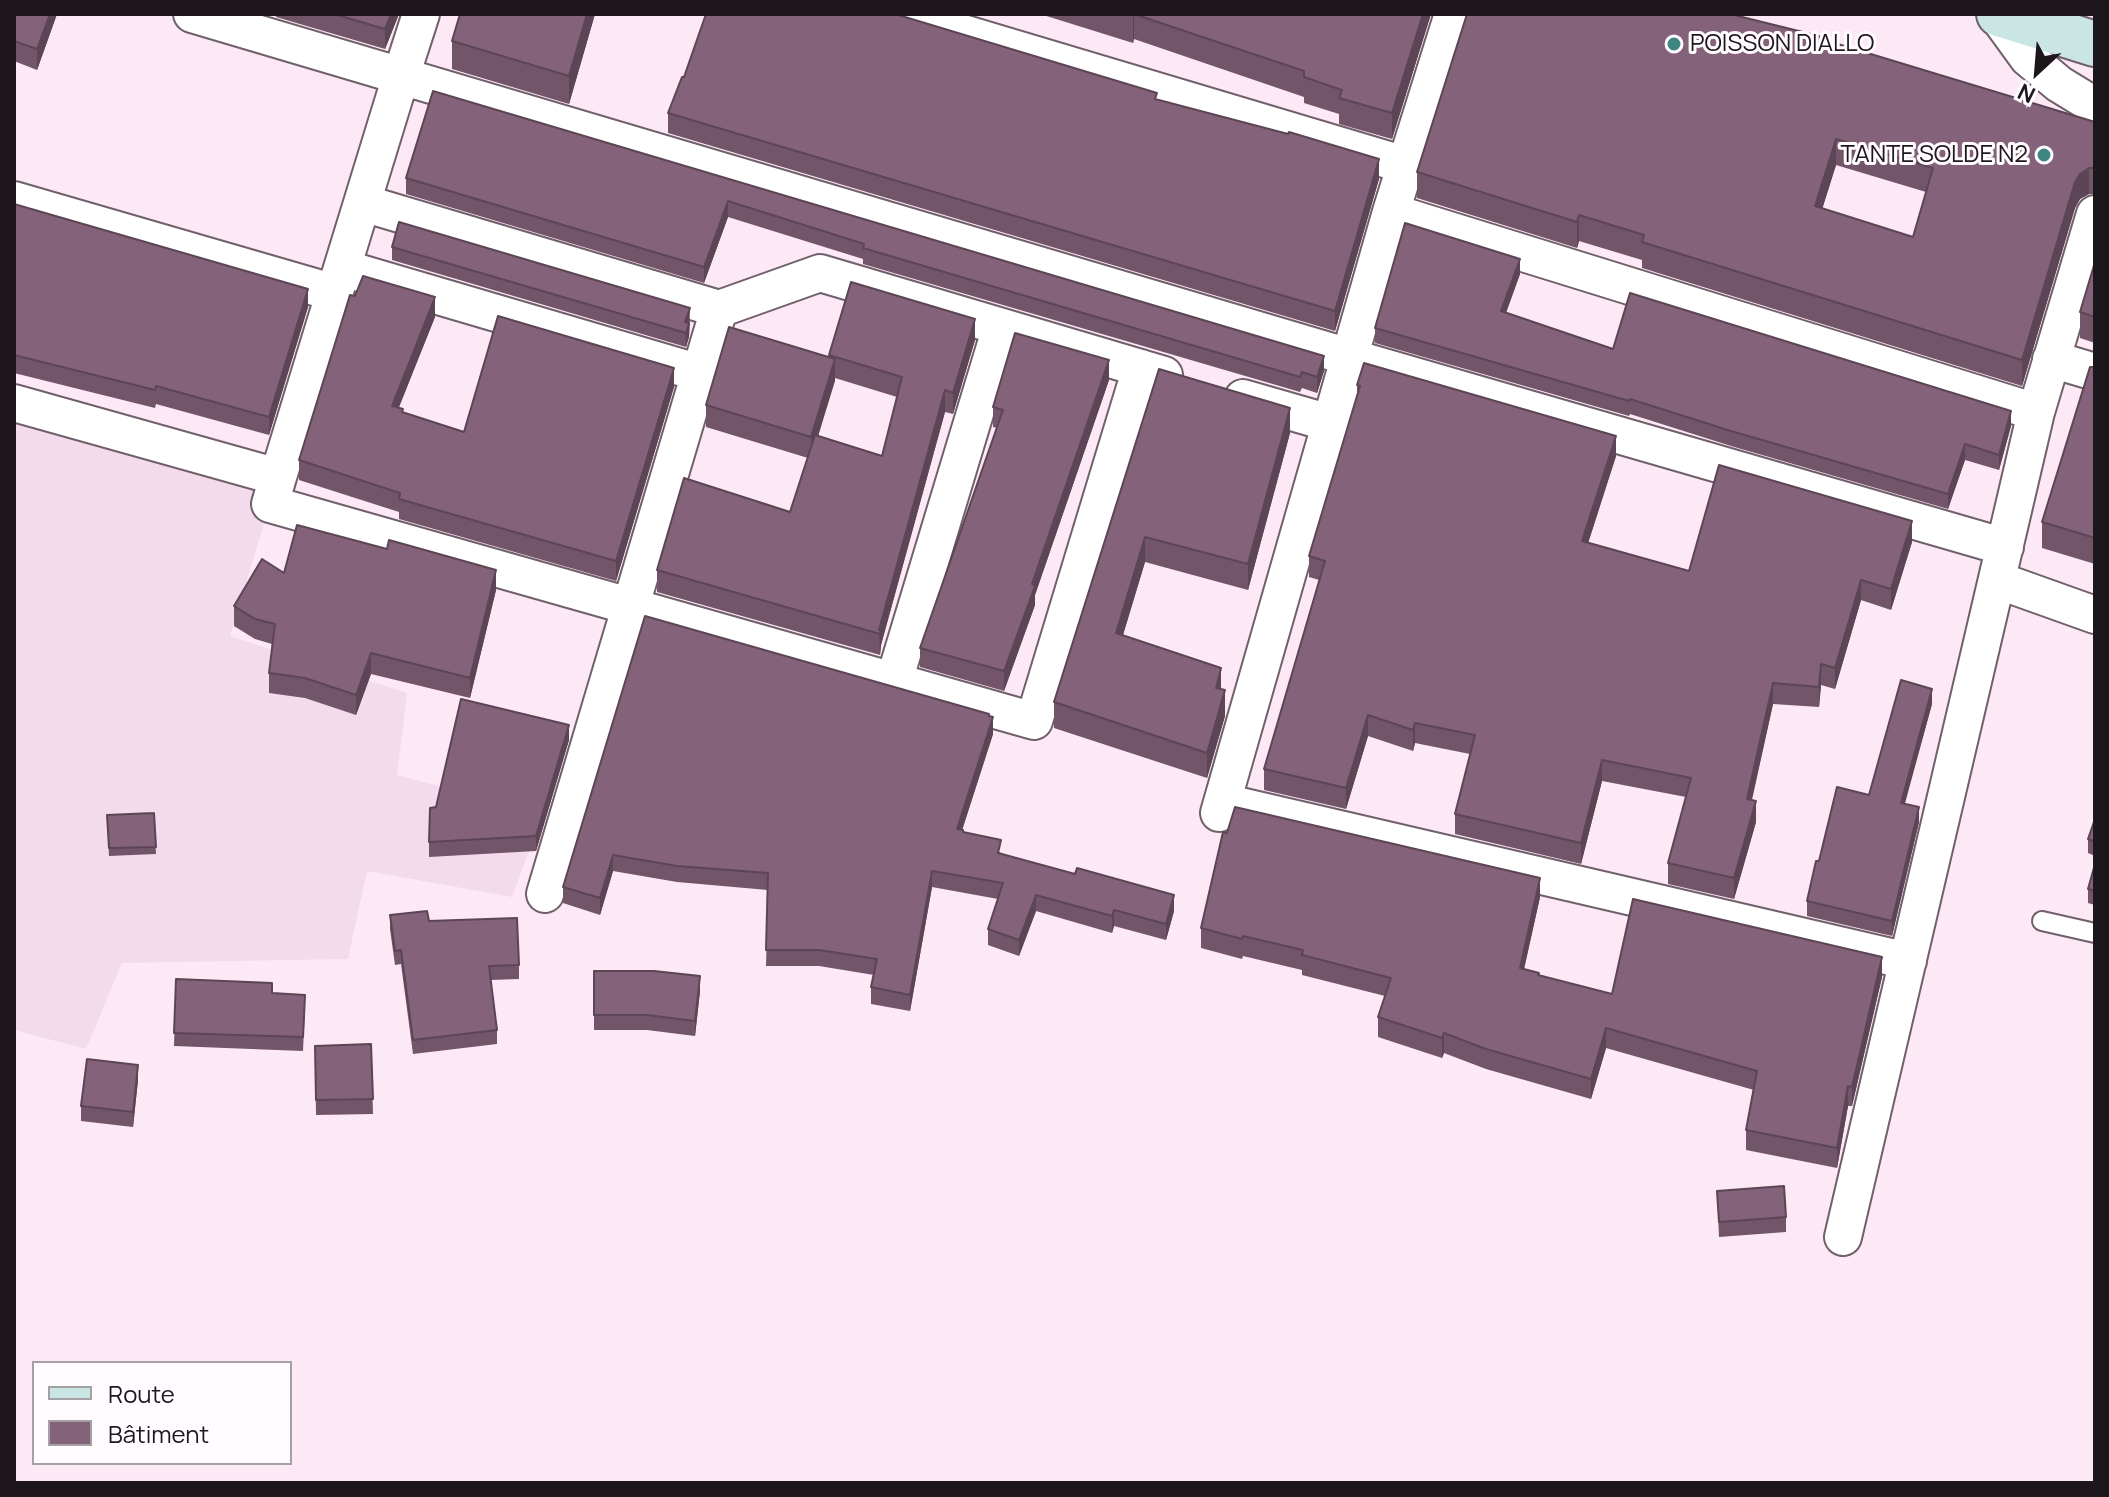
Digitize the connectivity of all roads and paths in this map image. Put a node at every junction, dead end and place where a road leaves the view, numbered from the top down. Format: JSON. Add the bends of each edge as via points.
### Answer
{"nodes":[{"id":1,"x":192,"y":14,"type":"edge"},
{"id":2,"x":421,"y":14,"type":"edge"},
{"id":3,"x":899,"y":14,"type":"edge"},
{"id":4,"x":1453,"y":14,"type":"edge"},
{"id":5,"x":1998,"y":14,"type":"edge"},
{"id":6,"x":2095,"y":44,"type":"edge"},
{"id":7,"x":401,"y":76,"type":"junction"},
{"id":8,"x":2095,"y":106,"type":"edge"},
{"id":9,"x":1405,"y":165,"type":"junction"},
{"id":10,"x":14,"y":200,"type":"edge"},
{"id":11,"x":363,"y":203,"type":"junction"},
{"id":12,"x":1391,"y":212,"type":"junction"},
{"id":13,"x":2095,"y":214,"type":"edge"},
{"id":14,"x":339,"y":280,"type":"junction"},
{"id":15,"x":719,"y":309,"type":"junction"},
{"id":16,"x":1001,"y":327,"type":"junction"},
{"id":17,"x":1349,"y":357,"type":"junction"},
{"id":18,"x":2051,"y":359,"type":"junction"},
{"id":19,"x":1141,"y":368,"type":"junction"},
{"id":20,"x":2095,"y":372,"type":"edge"},
{"id":21,"x":700,"y":373,"type":"junction"},
{"id":22,"x":14,"y":403,"type":"edge"},
{"id":23,"x":2036,"y":412,"type":"junction"},
{"id":24,"x":1330,"y":423,"type":"junction"},
{"id":25,"x":278,"y":477,"type":"junction"},
{"id":26,"x":2001,"y":564,"type":"junction"},
{"id":27,"x":631,"y":606,"type":"junction"},
{"id":28,"x":2095,"y":615,"type":"edge"},
{"id":29,"x":894,"y":681,"type":"junction"},
{"id":30,"x":545,"y":894,"type":"dead end"},
{"id":31,"x":2042,"y":921,"type":"dead end"},
{"id":32,"x":2095,"y":933,"type":"edge"},
{"id":33,"x":1908,"y":961,"type":"junction"},
{"id":34,"x":1843,"y":1237,"type":"dead end"}],
"edges":[{"from":1,"to":7,"type":"street"},
{"from":2,"to":7,"type":"street"},
{"from":3,"to":9,"type":"street"},
{"from":4,"to":9,"type":"street"},
{"from":5,"to":6,"type":"street"},
{"from":5,"to":8,"type":"street","via":[[2028,58]]},
{"from":7,"to":11,"type":"street"},
{"from":7,"to":17,"type":"street"},
{"from":9,"to":12,"type":"street"},
{"from":10,"to":14,"type":"street"},
{"from":11,"to":14,"type":"street"},
{"from":11,"to":15,"type":"street"},
{"from":12,"to":17,"type":"street"},
{"from":12,"to":23,"type":"street"},
{"from":13,"to":18,"type":"street"},
{"from":14,"to":21,"type":"street"},
{"from":14,"to":25,"type":"street"},
{"from":15,"to":16,"type":"street","via":[[820,273]]},
{"from":15,"to":21,"type":"street"},
{"from":16,"to":19,"type":"street"},
{"from":16,"to":29,"type":"street"},
{"from":17,"to":24,"type":"street"},
{"from":17,"to":26,"type":"street"},
{"from":18,"to":20,"type":"street"},
{"from":18,"to":23,"type":"street"},
{"from":19,"to":24,"type":"street"},
{"from":19,"to":29,"type":"street","via":[[1034,721]]},
{"from":21,"to":27,"type":"street"},
{"from":22,"to":25,"type":"street"},
{"from":23,"to":26,"type":"street"},
{"from":24,"to":33,"type":"street","via":[[1221,808]]},
{"from":25,"to":27,"type":"street","via":[[270,504]]},
{"from":26,"to":28,"type":"street"},
{"from":26,"to":33,"type":"street"},
{"from":27,"to":29,"type":"street"},
{"from":27,"to":30,"type":"street"},
{"from":31,"to":32,"type":"lane"},
{"from":33,"to":34,"type":"street"}]}
